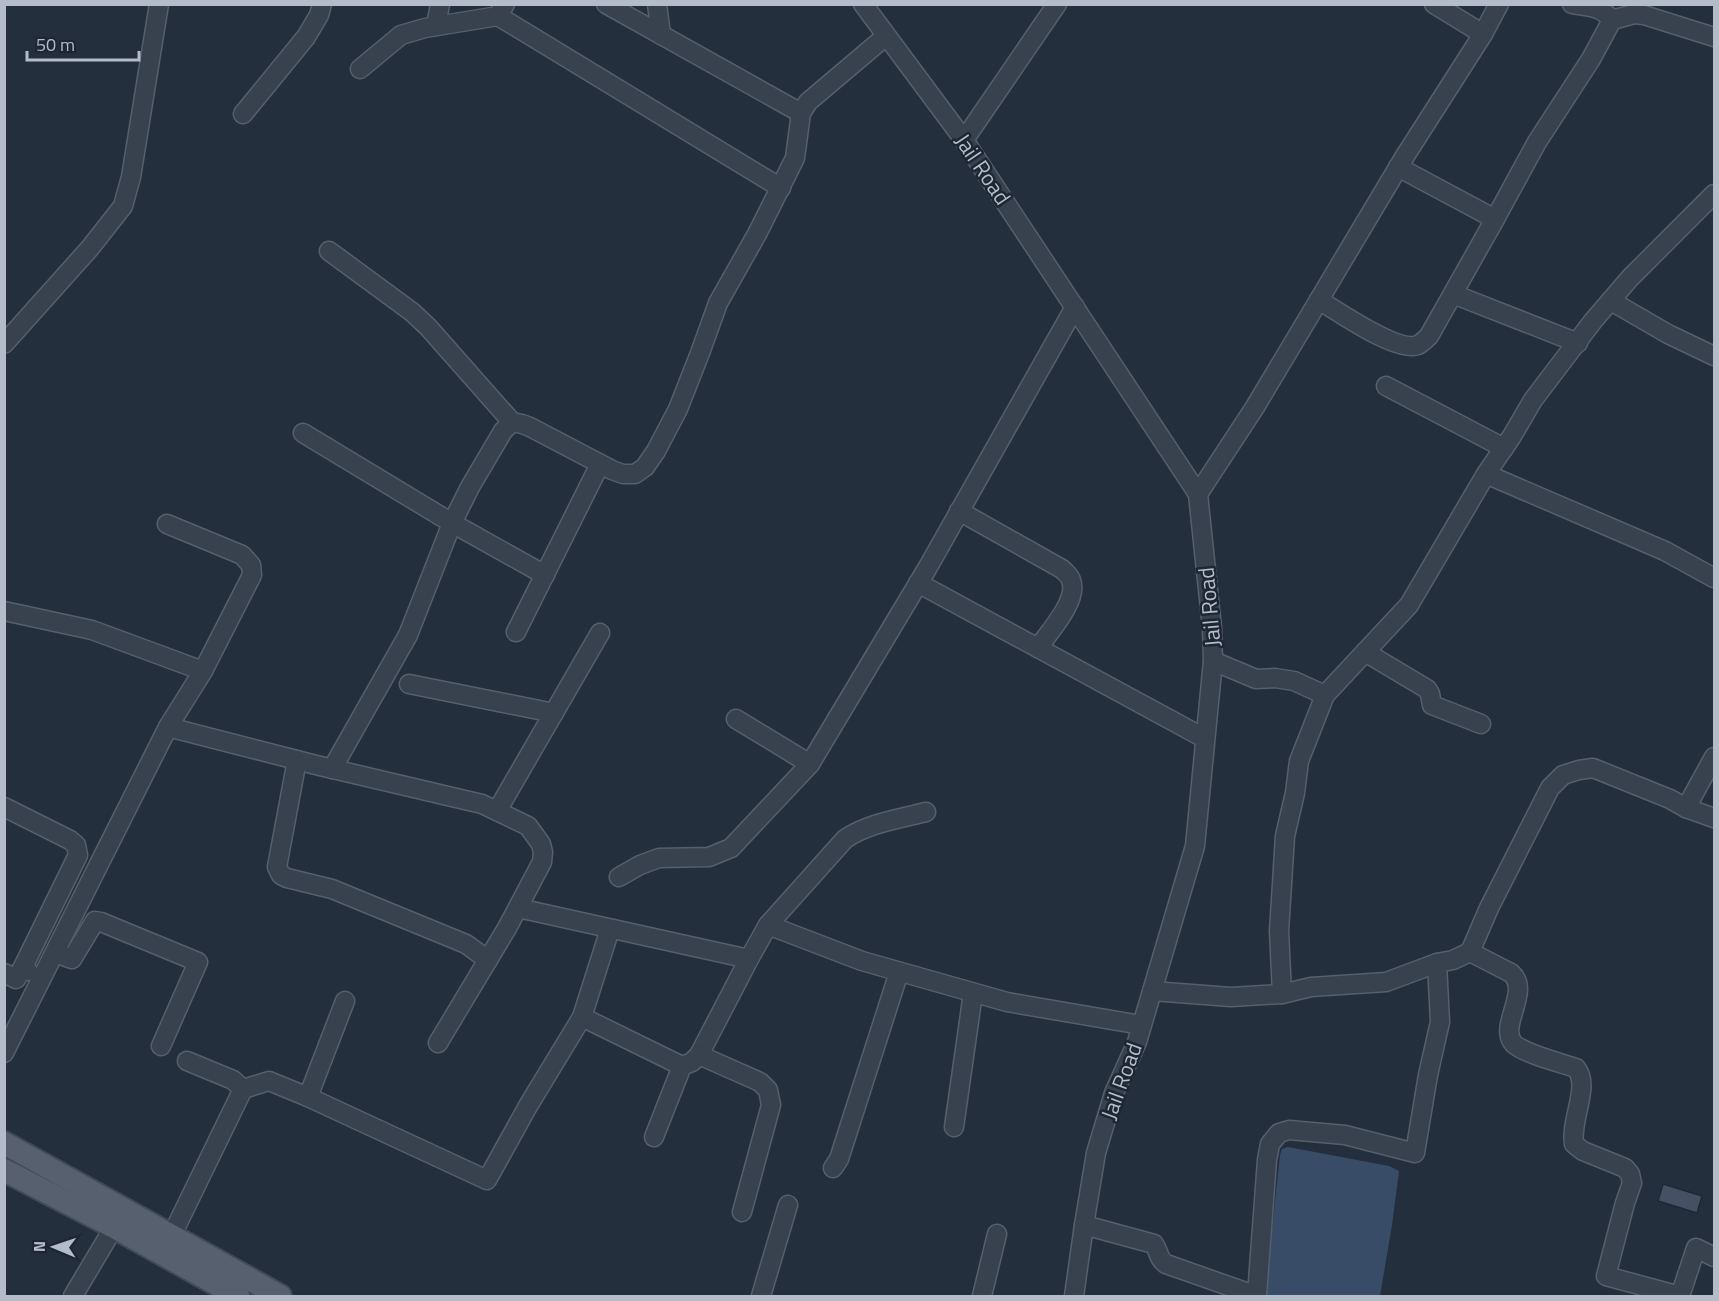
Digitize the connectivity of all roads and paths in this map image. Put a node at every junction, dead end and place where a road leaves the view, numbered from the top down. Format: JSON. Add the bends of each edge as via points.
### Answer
{"nodes":[{"id":1,"x":159,"y":4,"type":"edge"},
{"id":2,"x":322,"y":4,"type":"edge"},
{"id":3,"x":440,"y":4,"type":"edge"},
{"id":4,"x":606,"y":4,"type":"edge"},
{"id":5,"x":657,"y":4,"type":"edge"},
{"id":6,"x":863,"y":4,"type":"edge"},
{"id":7,"x":1056,"y":4,"type":"edge"},
{"id":8,"x":1434,"y":4,"type":"edge"},
{"id":9,"x":1499,"y":4,"type":"edge"},
{"id":10,"x":1572,"y":4,"type":"edge"},
{"id":11,"x":502,"y":10,"type":"edge"},
{"id":12,"x":1612,"y":20,"type":"junction"},
{"id":13,"x":436,"y":26,"type":"junction"},
{"id":14,"x":1483,"y":34,"type":"junction"},
{"id":15,"x":661,"y":35,"type":"junction"},
{"id":16,"x":886,"y":36,"type":"junction"},
{"id":17,"x":1714,"y":37,"type":"edge"},
{"id":18,"x":360,"y":69,"type":"dead end"},
{"id":19,"x":801,"y":113,"type":"junction"},
{"id":20,"x":243,"y":114,"type":"dead end"},
{"id":21,"x":964,"y":140,"type":"junction"},
{"id":22,"x":1398,"y":167,"type":"junction"},
{"id":23,"x":781,"y":188,"type":"junction"},
{"id":24,"x":1711,"y":203,"type":"edge"},
{"id":25,"x":1495,"y":219,"type":"junction"},
{"id":26,"x":329,"y":251,"type":"dead end"},
{"id":27,"x":1453,"y":294,"type":"junction"},
{"id":28,"x":1319,"y":300,"type":"junction"},
{"id":29,"x":1611,"y":301,"type":"junction"},
{"id":30,"x":1075,"y":308,"type":"junction"},
{"id":31,"x":1578,"y":343,"type":"junction"},
{"id":32,"x":4,"y":344,"type":"edge"},
{"id":33,"x":1714,"y":356,"type":"edge"},
{"id":34,"x":1386,"y":386,"type":"dead end"},
{"id":35,"x":512,"y":422,"type":"junction"},
{"id":36,"x":303,"y":433,"type":"dead end"},
{"id":37,"x":1504,"y":448,"type":"junction"},
{"id":38,"x":600,"y":464,"type":"junction"},
{"id":39,"x":1486,"y":474,"type":"junction"},
{"id":40,"x":1198,"y":494,"type":"junction"},
{"id":41,"x":959,"y":511,"type":"junction"},
{"id":42,"x":452,"y":523,"type":"junction"},
{"id":43,"x":167,"y":524,"type":"dead end"},
{"id":44,"x":545,"y":575,"type":"junction"},
{"id":45,"x":1714,"y":578,"type":"edge"},
{"id":46,"x":918,"y":583,"type":"junction"},
{"id":47,"x":4,"y":611,"type":"edge"},
{"id":48,"x":516,"y":632,"type":"dead end"},
{"id":49,"x":600,"y":633,"type":"dead end"},
{"id":50,"x":1038,"y":648,"type":"junction"},
{"id":51,"x":1365,"y":652,"type":"junction"},
{"id":52,"x":1213,"y":661,"type":"junction"},
{"id":53,"x":203,"y":671,"type":"junction"},
{"id":54,"x":409,"y":684,"type":"dead end"},
{"id":55,"x":1325,"y":695,"type":"junction"},
{"id":56,"x":554,"y":712,"type":"junction"},
{"id":57,"x":736,"y":719,"type":"dead end"},
{"id":58,"x":1481,"y":724,"type":"dead end"},
{"id":59,"x":168,"y":727,"type":"junction"},
{"id":60,"x":1204,"y":738,"type":"junction"},
{"id":61,"x":1714,"y":757,"type":"edge"},
{"id":62,"x":297,"y":760,"type":"junction"},
{"id":63,"x":810,"y":764,"type":"junction"},
{"id":64,"x":332,"y":769,"type":"junction"},
{"id":65,"x":4,"y":807,"type":"edge"},
{"id":66,"x":1686,"y":808,"type":"junction"},
{"id":67,"x":497,"y":811,"type":"junction"},
{"id":68,"x":926,"y":812,"type":"dead end"},
{"id":69,"x":1714,"y":818,"type":"edge"},
{"id":70,"x":619,"y":877,"type":"dead end"},
{"id":71,"x":518,"y":908,"type":"junction"},
{"id":72,"x":768,"y":925,"type":"junction"},
{"id":73,"x":610,"y":929,"type":"junction"},
{"id":74,"x":1470,"y":952,"type":"junction"},
{"id":75,"x":55,"y":953,"type":"junction"},
{"id":76,"x":749,"y":959,"type":"junction"},
{"id":77,"x":488,"y":960,"type":"junction"},
{"id":78,"x":1437,"y":963,"type":"junction"},
{"id":79,"x":13,"y":971,"type":"edge"},
{"id":80,"x":899,"y":972,"type":"junction"},
{"id":81,"x":43,"y":977,"type":"junction"},
{"id":82,"x":1152,"y":991,"type":"junction"},
{"id":83,"x":973,"y":993,"type":"junction"},
{"id":84,"x":1282,"y":994,"type":"junction"},
{"id":85,"x":345,"y":1001,"type":"dead end"},
{"id":86,"x":582,"y":1017,"type":"junction"},
{"id":87,"x":1142,"y":1025,"type":"junction"},
{"id":88,"x":438,"y":1043,"type":"dead end"},
{"id":89,"x":161,"y":1046,"type":"dead end"},
{"id":90,"x":4,"y":1053,"type":"edge"},
{"id":91,"x":699,"y":1055,"type":"junction"},
{"id":92,"x":187,"y":1061,"type":"dead end"},
{"id":93,"x":682,"y":1066,"type":"junction"},
{"id":94,"x":243,"y":1089,"type":"junction"},
{"id":95,"x":308,"y":1097,"type":"junction"},
{"id":96,"x":954,"y":1127,"type":"dead end"},
{"id":97,"x":654,"y":1137,"type":"dead end"},
{"id":98,"x":4,"y":1143,"type":"edge"},
{"id":99,"x":833,"y":1168,"type":"dead end"},
{"id":100,"x":4,"y":1170,"type":"edge"},
{"id":101,"x":788,"y":1205,"type":"dead end"},
{"id":102,"x":742,"y":1212,"type":"dead end"},
{"id":103,"x":1084,"y":1225,"type":"junction"},
{"id":104,"x":114,"y":1227,"type":"junction"},
{"id":105,"x":997,"y":1234,"type":"dead end"},
{"id":106,"x":172,"y":1235,"type":"junction"},
{"id":107,"x":1714,"y":1257,"type":"edge"},
{"id":108,"x":73,"y":1296,"type":"edge"},
{"id":109,"x":238,"y":1296,"type":"edge"},
{"id":110,"x":280,"y":1296,"type":"edge"},
{"id":111,"x":761,"y":1296,"type":"edge"},
{"id":112,"x":982,"y":1296,"type":"edge"},
{"id":113,"x":1074,"y":1296,"type":"edge"},
{"id":114,"x":1257,"y":1296,"type":"edge"},
{"id":115,"x":1680,"y":1296,"type":"edge"}],
"edges":[{"from":1,"to":32,"type":"street","via":[[123,207]]},
{"from":2,"to":20,"type":"street","via":[[306,37]]},
{"from":3,"to":13,"type":"street"},
{"from":4,"to":15,"type":"street"},
{"from":5,"to":15,"type":"street"},
{"from":6,"to":16,"type":"street","name":"Jail Road"},
{"from":7,"to":21,"type":"street"},
{"from":8,"to":14,"type":"street"},
{"from":9,"to":14,"type":"street"},
{"from":10,"to":12,"type":"street","via":[[1606,12]]},
{"from":11,"to":13,"type":"street"},
{"from":11,"to":23,"type":"street"},
{"from":12,"to":17,"type":"street","via":[[1644,15]]},
{"from":12,"to":25,"type":"street"},
{"from":13,"to":18,"type":"street","via":[[401,35]]},
{"from":14,"to":22,"type":"street"},
{"from":15,"to":19,"type":"street"},
{"from":16,"to":19,"type":"street","via":[[808,102]]},
{"from":16,"to":21,"type":"street","name":"Jail Road"},
{"from":19,"to":23,"type":"street","via":[[795,158]]},
{"from":21,"to":30,"type":"street","name":"Jail Road"},
{"from":22,"to":25,"type":"street"},
{"from":22,"to":28,"type":"street"},
{"from":23,"to":38,"type":"street","via":[[718,303],[678,409],[656,451],[635,474],[623,474]]},
{"from":24,"to":29,"type":"street","via":[[1630,278]]},
{"from":25,"to":27,"type":"street"},
{"from":26,"to":35,"type":"street","via":[[412,312]]},
{"from":27,"to":28,"type":"street","via":[[1430,336],[1419,345],[1406,346],[1392,342]]},
{"from":27,"to":31,"type":"street"},
{"from":28,"to":40,"type":"street"},
{"from":29,"to":31,"type":"street"},
{"from":29,"to":33,"type":"street"},
{"from":30,"to":40,"type":"street","name":"Jail Road"},
{"from":30,"to":41,"type":"street"},
{"from":31,"to":37,"type":"street","via":[[1533,400]]},
{"from":34,"to":37,"type":"street"},
{"from":35,"to":38,"type":"street","via":[[530,427]]},
{"from":35,"to":42,"type":"street","via":[[503,431]]},
{"from":36,"to":42,"type":"street"},
{"from":37,"to":39,"type":"street"},
{"from":38,"to":44,"type":"street"},
{"from":39,"to":45,"type":"street","via":[[1665,551]]},
{"from":39,"to":51,"type":"street","via":[[1408,605]]},
{"from":40,"to":52,"type":"street","name":"Jail Road"},
{"from":41,"to":46,"type":"street"},
{"from":41,"to":50,"type":"street","via":[[1071,577],[1069,603]]},
{"from":42,"to":44,"type":"street"},
{"from":42,"to":64,"type":"street","via":[[408,635]]},
{"from":43,"to":53,"type":"street","via":[[242,555],[251,565],[252,575]]},
{"from":44,"to":48,"type":"street"},
{"from":46,"to":50,"type":"street"},
{"from":46,"to":63,"type":"street"},
{"from":47,"to":53,"type":"street","via":[[92,630]]},
{"from":49,"to":56,"type":"street"},
{"from":50,"to":60,"type":"street"},
{"from":51,"to":55,"type":"street"},
{"from":51,"to":58,"type":"street","via":[[1427,689],[1432,705]]},
{"from":52,"to":55,"type":"street","via":[[1256,679],[1294,681]]},
{"from":52,"to":60,"type":"street","name":"Jail Road"},
{"from":53,"to":59,"type":"street"},
{"from":54,"to":56,"type":"street"},
{"from":55,"to":84,"type":"street","via":[[1299,761],[1285,836],[1279,932]]},
{"from":56,"to":67,"type":"street"},
{"from":57,"to":63,"type":"street"},
{"from":59,"to":62,"type":"street"},
{"from":59,"to":75,"type":"street"},
{"from":60,"to":82,"type":"street","name":"Jail Road","via":[[1195,846]]},
{"from":61,"to":66,"type":"street"},
{"from":62,"to":64,"type":"street"},
{"from":62,"to":77,"type":"street","via":[[277,867],[281,875],[332,889],[445,935]]},
{"from":63,"to":70,"type":"street","via":[[731,848],[709,857],[659,858]]},
{"from":64,"to":67,"type":"street","via":[[482,804]]},
{"from":65,"to":79,"type":"street","via":[[70,840],[78,855]]},
{"from":66,"to":69,"type":"street"},
{"from":66,"to":74,"type":"street","via":[[1593,768],[1563,775],[1550,788]]},
{"from":67,"to":71,"type":"street","via":[[528,826],[542,844],[542,862]]},
{"from":68,"to":72,"type":"street","via":[[866,827],[845,839]]},
{"from":71,"to":73,"type":"street"},
{"from":71,"to":77,"type":"street"},
{"from":72,"to":76,"type":"street"},
{"from":72,"to":80,"type":"street"},
{"from":73,"to":76,"type":"street"},
{"from":73,"to":86,"type":"street"},
{"from":74,"to":78,"type":"street"},
{"from":74,"to":115,"type":"street","via":[[1516,978],[1518,987],[1509,1034],[1513,1043],[1576,1068],[1581,1074],[1583,1085],[1572,1134],[1574,1144],[1630,1174],[1632,1183],[1606,1276]]},
{"from":75,"to":81,"type":"street"},
{"from":75,"to":89,"type":"street","via":[[72,959],[95,921],[198,962]]},
{"from":76,"to":91,"type":"street"},
{"from":77,"to":88,"type":"street"},
{"from":78,"to":84,"type":"street","via":[[1386,982],[1311,987]]},
{"from":78,"to":114,"type":"street","via":[[1440,1022],[1415,1153],[1345,1135],[1289,1130],[1279,1133],[1270,1143],[1267,1160]]},
{"from":79,"to":81,"type":"street"},
{"from":80,"to":83,"type":"street"},
{"from":80,"to":99,"type":"street"},
{"from":81,"to":90,"type":"street"},
{"from":82,"to":84,"type":"street","via":[[1231,997]]},
{"from":82,"to":87,"type":"street","name":"Jail Road"},
{"from":83,"to":87,"type":"street"},
{"from":83,"to":96,"type":"street"},
{"from":85,"to":95,"type":"street"},
{"from":86,"to":93,"type":"street"},
{"from":86,"to":95,"type":"street","via":[[487,1180]]},
{"from":87,"to":103,"type":"street","name":"Jail Road","via":[[1114,1093],[1096,1153]]},
{"from":91,"to":93,"type":"street"},
{"from":91,"to":102,"type":"street","via":[[760,1082],[768,1090],[771,1105]]},
{"from":92,"to":94,"type":"street","via":[[233,1080]]},
{"from":93,"to":97,"type":"street"},
{"from":94,"to":95,"type":"street","via":[[269,1081]]},
{"from":94,"to":106,"type":"street"},
{"from":98,"to":106,"type":"main road"},
{"from":100,"to":104,"type":"main road"},
{"from":101,"to":111,"type":"street"},
{"from":103,"to":113,"type":"street","name":"Jail Road"},
{"from":103,"to":114,"type":"street","via":[[1154,1244],[1166,1264]]},
{"from":104,"to":108,"type":"street"},
{"from":104,"to":109,"type":"main road"},
{"from":105,"to":112,"type":"street"},
{"from":106,"to":110,"type":"main road"},
{"from":107,"to":115,"type":"street","via":[[1696,1248]]}]}
